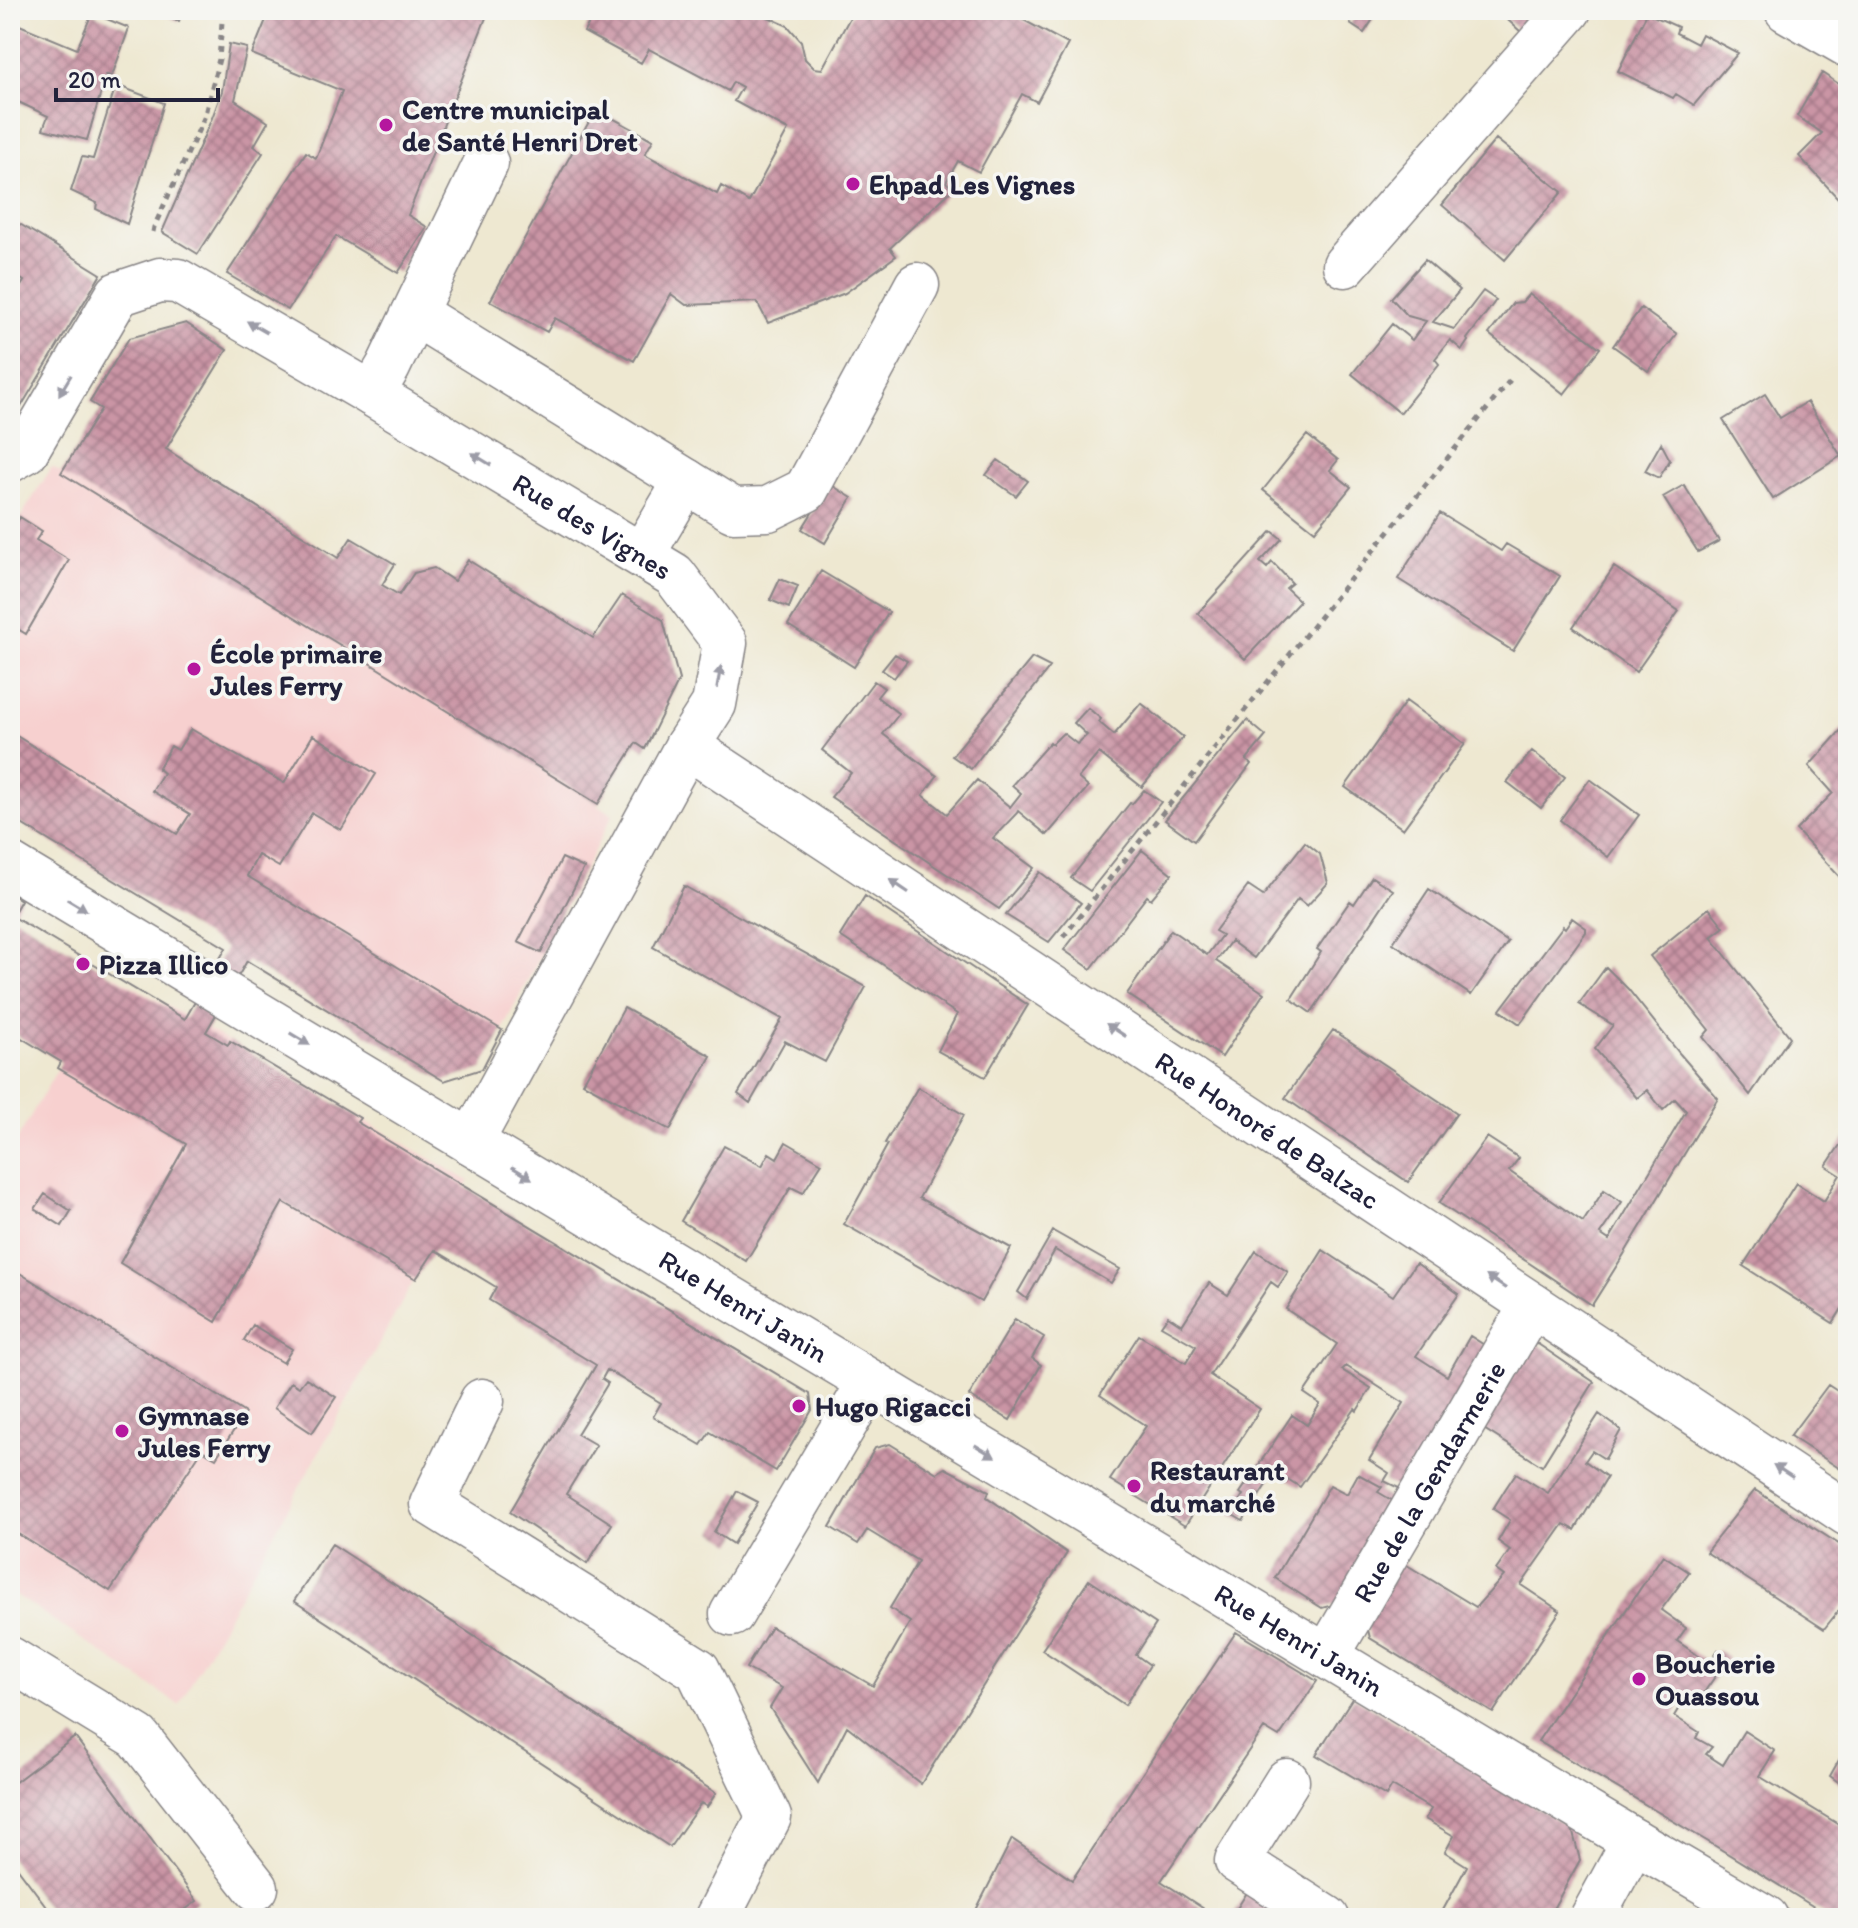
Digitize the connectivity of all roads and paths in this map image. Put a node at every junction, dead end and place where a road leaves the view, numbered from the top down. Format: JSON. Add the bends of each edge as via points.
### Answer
{"nodes":[{"id":1,"x":223,"y":10,"type":"edge"},
{"id":2,"x":1569,"y":10,"type":"edge"},
{"id":3,"x":1787,"y":10,"type":"edge"},
{"id":4,"x":1848,"y":45,"type":"edge"},
{"id":5,"x":486,"y":163,"type":"dead end"},
{"id":6,"x":1345,"y":265,"type":"dead end"},
{"id":7,"x":160,"y":280,"type":"junction"},
{"id":8,"x":917,"y":285,"type":"dead end"},
{"id":9,"x":414,"y":313,"type":"junction"},
{"id":10,"x":1511,"y":379,"type":"dead end"},
{"id":11,"x":372,"y":394,"type":"junction"},
{"id":12,"x":10,"y":460,"type":"edge"},
{"id":13,"x":686,"y":481,"type":"junction"},
{"id":14,"x":642,"y":555,"type":"junction"},
{"id":15,"x":687,"y":746,"type":"junction"},
{"id":16,"x":10,"y":865,"type":"edge"},
{"id":17,"x":1032,"y":975,"type":"junction"},
{"id":18,"x":471,"y":1142,"type":"junction"},
{"id":19,"x":1532,"y":1305,"type":"junction"},
{"id":20,"x":870,"y":1382,"type":"junction"},
{"id":21,"x":482,"y":1401,"type":"dead end"},
{"id":22,"x":1848,"y":1514,"type":"edge"},
{"id":23,"x":732,"y":1614,"type":"dead end"},
{"id":24,"x":1327,"y":1656,"type":"junction"},
{"id":25,"x":10,"y":1659,"type":"edge"},
{"id":26,"x":1287,"y":1781,"type":"dead end"},
{"id":27,"x":1634,"y":1841,"type":"junction"},
{"id":28,"x":256,"y":1888,"type":"dead end"},
{"id":29,"x":717,"y":1918,"type":"edge"},
{"id":30,"x":1327,"y":1918,"type":"edge"},
{"id":31,"x":1592,"y":1918,"type":"edge"},
{"id":32,"x":1766,"y":1918,"type":"edge"}],
"edges":[{"from":1,"to":7,"type":"path","via":[[219,59],[204,118],[154,227],[152,249]]},
{"from":2,"to":6,"type":"street"},
{"from":3,"to":4,"type":"street"},
{"from":5,"to":9,"type":"street"},
{"from":11,"to":7,"type":"street","name":"Rue des Vignes","one_way":true,"via":[[178,281]]},
{"from":7,"to":12,"type":"street","one_way":true,"via":[[118,294],[26,451]]},
{"from":8,"to":13,"type":"street","via":[[806,490],[768,509],[733,510]]},
{"from":9,"to":11,"type":"street"},
{"from":9,"to":13,"type":"street"},
{"from":10,"to":17,"type":"path"},
{"from":14,"to":11,"type":"street","name":"Rue des Vignes","one_way":true},
{"from":13,"to":14,"type":"street"},
{"from":15,"to":14,"type":"street","name":"Rue des Vignes","one_way":true,"via":[[714,704],[725,643],[674,575]]},
{"from":17,"to":15,"type":"street","name":"Rue Honoré de Balzac","one_way":true},
{"from":15,"to":18,"type":"street","name":"Rue des Vignes"},
{"from":16,"to":18,"type":"street","name":"Rue Henri Janin","one_way":true},
{"from":19,"to":17,"type":"street","name":"Rue Honoré de Balzac","one_way":true},
{"from":18,"to":20,"type":"street","name":"Rue Henri Janin","one_way":true},
{"from":22,"to":19,"type":"street","name":"Rue Honoré de Balzac","one_way":true},
{"from":19,"to":24,"type":"street","name":"Rue de la Gendarmerie"},
{"from":20,"to":23,"type":"street"},
{"from":20,"to":24,"type":"street","name":"Rue Henri Janin","one_way":true},
{"from":21,"to":29,"type":"street","via":[[432,1504],[698,1670],[769,1817]]},
{"from":24,"to":27,"type":"street","name":"Rue Henri Janin"},
{"from":25,"to":28,"type":"street","via":[[138,1737]]},
{"from":26,"to":30,"type":"street","via":[[1237,1861]]},
{"from":27,"to":31,"type":"street"},
{"from":27,"to":32,"type":"street","name":"Rue Henri Janin"}]}
